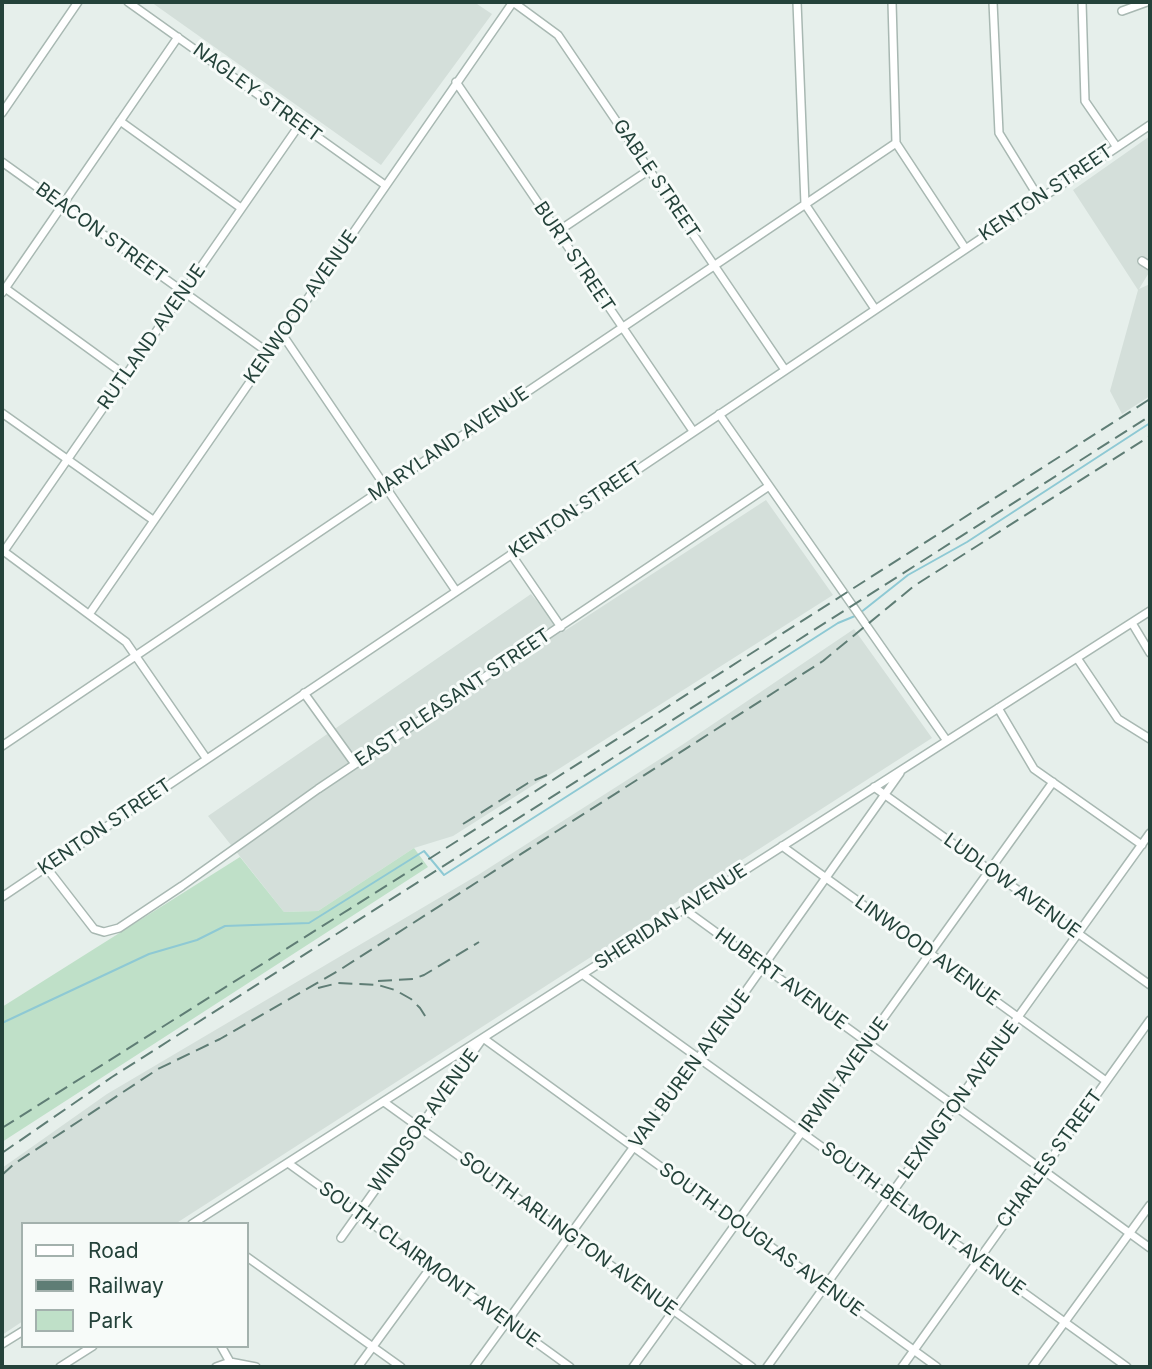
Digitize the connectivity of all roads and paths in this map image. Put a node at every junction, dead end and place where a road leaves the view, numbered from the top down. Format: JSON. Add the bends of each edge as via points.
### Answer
{"nodes":[{"id":1,"x":78,"y":2,"type":"edge"},
{"id":2,"x":128,"y":2,"type":"edge"},
{"id":3,"x":513,"y":2,"type":"edge"},
{"id":4,"x":797,"y":2,"type":"edge"},
{"id":5,"x":892,"y":2,"type":"edge"},
{"id":6,"x":993,"y":2,"type":"edge"},
{"id":7,"x":1082,"y":2,"type":"edge"},
{"id":8,"x":1147,"y":2,"type":"edge"},
{"id":9,"x":1122,"y":11,"type":"dead end"},
{"id":10,"x":178,"y":37,"type":"junction"},
{"id":11,"x":456,"y":82,"type":"junction"},
{"id":12,"x":2,"y":113,"type":"edge"},
{"id":13,"x":120,"y":121,"type":"junction"},
{"id":14,"x":300,"y":124,"type":"junction"},
{"id":15,"x":1150,"y":125,"type":"edge"},
{"id":16,"x":896,"y":143,"type":"junction"},
{"id":17,"x":1116,"y":146,"type":"junction"},
{"id":18,"x":2,"y":162,"type":"edge"},
{"id":19,"x":649,"y":170,"type":"junction"},
{"id":20,"x":385,"y":185,"type":"junction"},
{"id":21,"x":1039,"y":198,"type":"junction"},
{"id":22,"x":805,"y":204,"type":"junction"},
{"id":23,"x":62,"y":205,"type":"junction"},
{"id":24,"x":241,"y":208,"type":"junction"},
{"id":25,"x":557,"y":232,"type":"junction"},
{"id":26,"x":965,"y":248,"type":"junction"},
{"id":27,"x":1142,"y":261,"type":"dead end"},
{"id":28,"x":715,"y":265,"type":"junction"},
{"id":29,"x":1150,"y":266,"type":"edge"},
{"id":30,"x":3,"y":291,"type":"edge"},
{"id":31,"x":183,"y":292,"type":"junction"},
{"id":32,"x":875,"y":309,"type":"junction"},
{"id":33,"x":622,"y":327,"type":"junction"},
{"id":34,"x":282,"y":334,"type":"junction"},
{"id":35,"x":269,"y":353,"type":"junction"},
{"id":36,"x":785,"y":370,"type":"junction"},
{"id":37,"x":125,"y":375,"type":"junction"},
{"id":38,"x":2,"y":413,"type":"edge"},
{"id":39,"x":719,"y":414,"type":"junction"},
{"id":40,"x":693,"y":431,"type":"junction"},
{"id":41,"x":67,"y":459,"type":"junction"},
{"id":42,"x":769,"y":486,"type":"junction"},
{"id":43,"x":386,"y":487,"type":"junction"},
{"id":44,"x":153,"y":520,"type":"junction"},
{"id":45,"x":3,"y":550,"type":"edge"},
{"id":46,"x":511,"y":554,"type":"junction"},
{"id":47,"x":456,"y":591,"type":"junction"},
{"id":48,"x":1150,"y":611,"type":"edge"},
{"id":49,"x":90,"y":613,"type":"junction"},
{"id":50,"x":1132,"y":622,"type":"junction"},
{"id":51,"x":561,"y":626,"type":"junction"},
{"id":52,"x":1150,"y":653,"type":"edge"},
{"id":53,"x":136,"y":655,"type":"junction"},
{"id":54,"x":1077,"y":658,"type":"junction"},
{"id":55,"x":304,"y":693,"type":"junction"},
{"id":56,"x":998,"y":708,"type":"junction"},
{"id":57,"x":1150,"y":740,"type":"edge"},
{"id":58,"x":947,"y":741,"type":"junction"},
{"id":59,"x":2,"y":746,"type":"edge"},
{"id":60,"x":206,"y":758,"type":"junction"},
{"id":61,"x":355,"y":764,"type":"junction"},
{"id":62,"x":902,"y":769,"type":"junction"},
{"id":63,"x":1054,"y":782,"type":"junction"},
{"id":64,"x":874,"y":786,"type":"junction"},
{"id":65,"x":885,"y":794,"type":"junction"},
{"id":66,"x":1150,"y":833,"type":"edge"},
{"id":67,"x":1142,"y":845,"type":"junction"},
{"id":68,"x":782,"y":846,"type":"junction"},
{"id":69,"x":46,"y":867,"type":"junction"},
{"id":70,"x":990,"y":870,"type":"junction"},
{"id":71,"x":826,"y":878,"type":"junction"},
{"id":72,"x":2,"y":897,"type":"edge"},
{"id":73,"x":684,"y":909,"type":"junction"},
{"id":74,"x":1079,"y":933,"type":"junction"},
{"id":75,"x":931,"y":953,"type":"junction"},
{"id":76,"x":763,"y":967,"type":"junction"},
{"id":77,"x":582,"y":974,"type":"junction"},
{"id":78,"x":1150,"y":985,"type":"edge"},
{"id":79,"x":1019,"y":1017,"type":"junction"},
{"id":80,"x":1150,"y":1020,"type":"edge"},
{"id":81,"x":483,"y":1038,"type":"junction"},
{"id":82,"x":867,"y":1042,"type":"junction"},
{"id":83,"x":699,"y":1057,"type":"junction"},
{"id":84,"x":1106,"y":1081,"type":"junction"},
{"id":85,"x":384,"y":1102,"type":"junction"},
{"id":86,"x":955,"y":1106,"type":"junction"},
{"id":87,"x":419,"y":1127,"type":"junction"},
{"id":88,"x":803,"y":1132,"type":"junction"},
{"id":89,"x":634,"y":1147,"type":"junction"},
{"id":90,"x":288,"y":1163,"type":"junction"},
{"id":91,"x":1042,"y":1169,"type":"junction"},
{"id":92,"x":890,"y":1195,"type":"junction"},
{"id":93,"x":1150,"y":1205,"type":"edge"},
{"id":94,"x":357,"y":1213,"type":"junction"},
{"id":95,"x":198,"y":1222,"type":"edge"},
{"id":96,"x":738,"y":1223,"type":"junction"},
{"id":97,"x":1130,"y":1233,"type":"junction"},
{"id":98,"x":570,"y":1236,"type":"junction"},
{"id":99,"x":341,"y":1238,"type":"dead end"},
{"id":100,"x":1150,"y":1248,"type":"edge"},
{"id":101,"x":248,"y":1258,"type":"edge"},
{"id":102,"x":979,"y":1259,"type":"junction"},
{"id":103,"x":431,"y":1267,"type":"junction"},
{"id":104,"x":825,"y":1286,"type":"junction"},
{"id":105,"x":674,"y":1311,"type":"junction"},
{"id":106,"x":508,"y":1322,"type":"junction"},
{"id":107,"x":1065,"y":1322,"type":"junction"},
{"id":108,"x":21,"y":1332,"type":"edge"},
{"id":109,"x":2,"y":1344,"type":"edge"},
{"id":110,"x":90,"y":1348,"type":"edge"},
{"id":111,"x":222,"y":1348,"type":"edge"},
{"id":112,"x":373,"y":1348,"type":"junction"},
{"id":113,"x":914,"y":1350,"type":"junction"},
{"id":114,"x":230,"y":1362,"type":"junction"},
{"id":115,"x":60,"y":1367,"type":"edge"},
{"id":116,"x":216,"y":1367,"type":"edge"},
{"id":117,"x":256,"y":1367,"type":"edge"},
{"id":118,"x":358,"y":1367,"type":"edge"},
{"id":119,"x":401,"y":1367,"type":"edge"},
{"id":120,"x":474,"y":1367,"type":"edge"},
{"id":121,"x":570,"y":1367,"type":"edge"},
{"id":122,"x":634,"y":1367,"type":"edge"},
{"id":123,"x":752,"y":1367,"type":"edge"},
{"id":124,"x":767,"y":1367,"type":"edge"},
{"id":125,"x":902,"y":1367,"type":"edge"},
{"id":126,"x":937,"y":1367,"type":"edge"},
{"id":127,"x":1032,"y":1367,"type":"edge"},
{"id":128,"x":1127,"y":1367,"type":"edge"}],
"edges":[{"from":1,"to":12,"type":"street"},
{"from":2,"to":10,"type":"street","name":"NAGLEY STREET"},
{"from":3,"to":11,"type":"street","name":"KENWOOD AVENUE"},
{"from":3,"to":19,"type":"street","name":"GABLE STREET","via":[[558,35]]},
{"from":4,"to":22,"type":"street"},
{"from":5,"to":16,"type":"street"},
{"from":6,"to":21,"type":"street","via":[[999,133]]},
{"from":7,"to":17,"type":"street","via":[[1085,101]]},
{"from":8,"to":9,"type":"street"},
{"from":10,"to":13,"type":"street"},
{"from":10,"to":14,"type":"street","name":"NAGLEY STREET"},
{"from":11,"to":20,"type":"street","name":"KENWOOD AVENUE"},
{"from":11,"to":25,"type":"street","name":"BURT STREET"},
{"from":13,"to":23,"type":"street"},
{"from":13,"to":24,"type":"street"},
{"from":14,"to":20,"type":"street","name":"NAGLEY STREET"},
{"from":14,"to":24,"type":"street","name":"RUTLAND AVENUE"},
{"from":15,"to":17,"type":"street","name":"KENTON STREET"},
{"from":16,"to":22,"type":"street","name":"MARYLAND AVENUE"},
{"from":16,"to":26,"type":"street"},
{"from":17,"to":21,"type":"street","name":"KENTON STREET"},
{"from":18,"to":23,"type":"street","name":"BEACON STREET"},
{"from":19,"to":25,"type":"street"},
{"from":19,"to":28,"type":"street","name":"GABLE STREET"},
{"from":20,"to":34,"type":"street","name":"KENWOOD AVENUE"},
{"from":21,"to":26,"type":"street","name":"KENTON STREET"},
{"from":22,"to":28,"type":"street","name":"MARYLAND AVENUE"},
{"from":22,"to":32,"type":"street"},
{"from":23,"to":30,"type":"street"},
{"from":23,"to":31,"type":"street","name":"BEACON STREET"},
{"from":24,"to":31,"type":"street","name":"RUTLAND AVENUE"},
{"from":25,"to":33,"type":"street","name":"BURT STREET"},
{"from":26,"to":32,"type":"street","name":"KENTON STREET"},
{"from":27,"to":29,"type":"street"},
{"from":28,"to":33,"type":"street","name":"MARYLAND AVENUE"},
{"from":28,"to":36,"type":"street","name":"GABLE STREET"},
{"from":30,"to":37,"type":"street"},
{"from":31,"to":35,"type":"street","name":"BEACON STREET"},
{"from":31,"to":37,"type":"street","name":"RUTLAND AVENUE"},
{"from":32,"to":36,"type":"street","name":"KENTON STREET"},
{"from":33,"to":40,"type":"street","name":"BURT STREET"},
{"from":33,"to":43,"type":"street","name":"MARYLAND AVENUE"},
{"from":34,"to":35,"type":"street","name":"KENWOOD AVENUE"},
{"from":34,"to":43,"type":"street"},
{"from":35,"to":44,"type":"street","name":"KENWOOD AVENUE"},
{"from":36,"to":39,"type":"street","name":"KENTON STREET"},
{"from":37,"to":41,"type":"street","name":"RUTLAND AVENUE"},
{"from":38,"to":41,"type":"street"},
{"from":39,"to":40,"type":"street","name":"KENTON STREET"},
{"from":39,"to":42,"type":"street"},
{"from":40,"to":46,"type":"street","name":"KENTON STREET"},
{"from":41,"to":44,"type":"street"},
{"from":41,"to":45,"type":"street","name":"RUTLAND AVENUE"},
{"from":42,"to":51,"type":"street","name":"EAST PLEASANT STREET"},
{"from":42,"to":58,"type":"street"},
{"from":43,"to":47,"type":"street"},
{"from":43,"to":53,"type":"street","name":"MARYLAND AVENUE"},
{"from":44,"to":49,"type":"street","name":"KENWOOD AVENUE"},
{"from":45,"to":49,"type":"street"},
{"from":46,"to":47,"type":"street","name":"KENTON STREET"},
{"from":46,"to":51,"type":"street"},
{"from":47,"to":55,"type":"street","name":"KENTON STREET"},
{"from":48,"to":50,"type":"street","name":"SHERIDAN AVENUE"},
{"from":49,"to":53,"type":"street","via":[[120,635]]},
{"from":50,"to":52,"type":"street"},
{"from":50,"to":54,"type":"street","name":"SHERIDAN AVENUE"},
{"from":51,"to":61,"type":"street","name":"EAST PLEASANT STREET"},
{"from":53,"to":59,"type":"street","name":"MARYLAND AVENUE"},
{"from":53,"to":60,"type":"street"},
{"from":54,"to":56,"type":"street","name":"SHERIDAN AVENUE"},
{"from":54,"to":57,"type":"street","via":[[1118,719]]},
{"from":55,"to":60,"type":"street","name":"KENTON STREET"},
{"from":55,"to":61,"type":"street"},
{"from":56,"to":58,"type":"street","name":"SHERIDAN AVENUE"},
{"from":56,"to":63,"type":"street","via":[[1029,762]]},
{"from":58,"to":62,"type":"street","name":"SHERIDAN AVENUE"},
{"from":60,"to":69,"type":"street","name":"KENTON STREET"},
{"from":61,"to":69,"type":"street","name":"EAST PLEASANT STREET","via":[[110,932],[99,932],[89,924]]},
{"from":62,"to":64,"type":"street","name":"SHERIDAN AVENUE"},
{"from":62,"to":65,"type":"street","name":"VAN BUREN AVENUE"},
{"from":63,"to":67,"type":"street"},
{"from":63,"to":70,"type":"street","name":"IRWIN AVENUE"},
{"from":64,"to":65,"type":"street","name":"LUDLOW AVENUE"},
{"from":64,"to":68,"type":"street","name":"SHERIDAN AVENUE"},
{"from":65,"to":70,"type":"street","name":"LUDLOW AVENUE"},
{"from":65,"to":71,"type":"street","name":"VAN BUREN AVENUE"},
{"from":66,"to":67,"type":"street","name":"LEXINGTON AVENUE"},
{"from":67,"to":74,"type":"street","name":"LEXINGTON AVENUE"},
{"from":68,"to":71,"type":"street","name":"LINWOOD AVENUE"},
{"from":68,"to":73,"type":"street","name":"SHERIDAN AVENUE"},
{"from":69,"to":72,"type":"street","name":"KENTON STREET"},
{"from":70,"to":74,"type":"street","name":"LUDLOW AVENUE"},
{"from":70,"to":75,"type":"street","name":"IRWIN AVENUE"},
{"from":71,"to":75,"type":"street","name":"LINWOOD AVENUE"},
{"from":71,"to":76,"type":"street","name":"VAN BUREN AVENUE"},
{"from":73,"to":76,"type":"street","name":"HUBERT AVENUE"},
{"from":73,"to":77,"type":"street","name":"SHERIDAN AVENUE"},
{"from":74,"to":78,"type":"street","name":"LUDLOW AVENUE"},
{"from":74,"to":79,"type":"street","name":"LEXINGTON AVENUE"},
{"from":75,"to":79,"type":"street","name":"LINWOOD AVENUE"},
{"from":75,"to":82,"type":"street","name":"IRWIN AVENUE"},
{"from":76,"to":82,"type":"street","name":"HUBERT AVENUE"},
{"from":76,"to":83,"type":"street","name":"VAN BUREN AVENUE"},
{"from":77,"to":81,"type":"street","name":"SHERIDAN AVENUE"},
{"from":77,"to":83,"type":"street","name":"SOUTH BELMONT AVENUE"},
{"from":79,"to":84,"type":"street","name":"LINWOOD AVENUE"},
{"from":79,"to":86,"type":"street","name":"LEXINGTON AVENUE"},
{"from":80,"to":84,"type":"street","name":"CHARLES STREET"},
{"from":81,"to":85,"type":"street","name":"SHERIDAN AVENUE"},
{"from":81,"to":87,"type":"street","name":"WINDSOR AVENUE"},
{"from":81,"to":89,"type":"street","name":"SOUTH DOUGLAS AVENUE"},
{"from":82,"to":86,"type":"street","name":"HUBERT AVENUE"},
{"from":82,"to":88,"type":"street","name":"IRWIN AVENUE"},
{"from":83,"to":88,"type":"street","name":"SOUTH BELMONT AVENUE"},
{"from":83,"to":89,"type":"street","name":"VAN BUREN AVENUE"},
{"from":84,"to":91,"type":"street","name":"CHARLES STREET"},
{"from":85,"to":87,"type":"street","name":"SOUTH ARLINGTON AVENUE"},
{"from":85,"to":90,"type":"street","name":"SHERIDAN AVENUE"},
{"from":86,"to":91,"type":"street","name":"HUBERT AVENUE"},
{"from":86,"to":92,"type":"street","name":"LEXINGTON AVENUE"},
{"from":87,"to":94,"type":"street","name":"WINDSOR AVENUE"},
{"from":87,"to":98,"type":"street","name":"SOUTH ARLINGTON AVENUE"},
{"from":88,"to":92,"type":"street","name":"SOUTH BELMONT AVENUE"},
{"from":88,"to":96,"type":"street","name":"IRWIN AVENUE"},
{"from":89,"to":96,"type":"street","name":"SOUTH DOUGLAS AVENUE"},
{"from":89,"to":98,"type":"street","name":"VAN BUREN AVENUE"},
{"from":90,"to":94,"type":"street","name":"SOUTH CLAIRMONT AVENUE"},
{"from":90,"to":95,"type":"street","name":"SHERIDAN AVENUE"},
{"from":91,"to":97,"type":"street","name":"HUBERT AVENUE"},
{"from":91,"to":102,"type":"street","name":"CHARLES STREET"},
{"from":92,"to":102,"type":"street","name":"SOUTH BELMONT AVENUE"},
{"from":92,"to":104,"type":"street","name":"LEXINGTON AVENUE"},
{"from":93,"to":97,"type":"street"},
{"from":94,"to":99,"type":"street","name":"WINDSOR AVENUE"},
{"from":94,"to":103,"type":"street","name":"SOUTH CLAIRMONT AVENUE"},
{"from":96,"to":104,"type":"street","name":"SOUTH DOUGLAS AVENUE"},
{"from":96,"to":105,"type":"street","name":"IRWIN AVENUE"},
{"from":97,"to":100,"type":"street","name":"HUBERT AVENUE"},
{"from":97,"to":107,"type":"street"},
{"from":98,"to":105,"type":"street","name":"SOUTH ARLINGTON AVENUE"},
{"from":98,"to":106,"type":"street","name":"VAN BUREN AVENUE"},
{"from":101,"to":112,"type":"street"},
{"from":102,"to":107,"type":"street","name":"SOUTH BELMONT AVENUE"},
{"from":102,"to":113,"type":"street","name":"CHARLES STREET"},
{"from":103,"to":106,"type":"street","name":"SOUTH CLAIRMONT AVENUE"},
{"from":103,"to":112,"type":"street"},
{"from":104,"to":113,"type":"street","name":"SOUTH DOUGLAS AVENUE"},
{"from":104,"to":124,"type":"street","name":"LEXINGTON AVENUE"},
{"from":105,"to":122,"type":"street","name":"IRWIN AVENUE"},
{"from":105,"to":123,"type":"street","name":"SOUTH ARLINGTON AVENUE"},
{"from":106,"to":120,"type":"street","name":"VAN BUREN AVENUE"},
{"from":106,"to":121,"type":"street","name":"SOUTH CLAIRMONT AVENUE"},
{"from":107,"to":127,"type":"street"},
{"from":107,"to":128,"type":"street","name":"SOUTH BELMONT AVENUE"},
{"from":108,"to":109,"type":"street"},
{"from":110,"to":115,"type":"street"},
{"from":111,"to":114,"type":"street"},
{"from":112,"to":118,"type":"street"},
{"from":112,"to":119,"type":"street"},
{"from":113,"to":125,"type":"street","name":"CHARLES STREET"},
{"from":113,"to":126,"type":"street","name":"SOUTH DOUGLAS AVENUE"},
{"from":114,"to":116,"type":"street"},
{"from":114,"to":117,"type":"street"}]}
